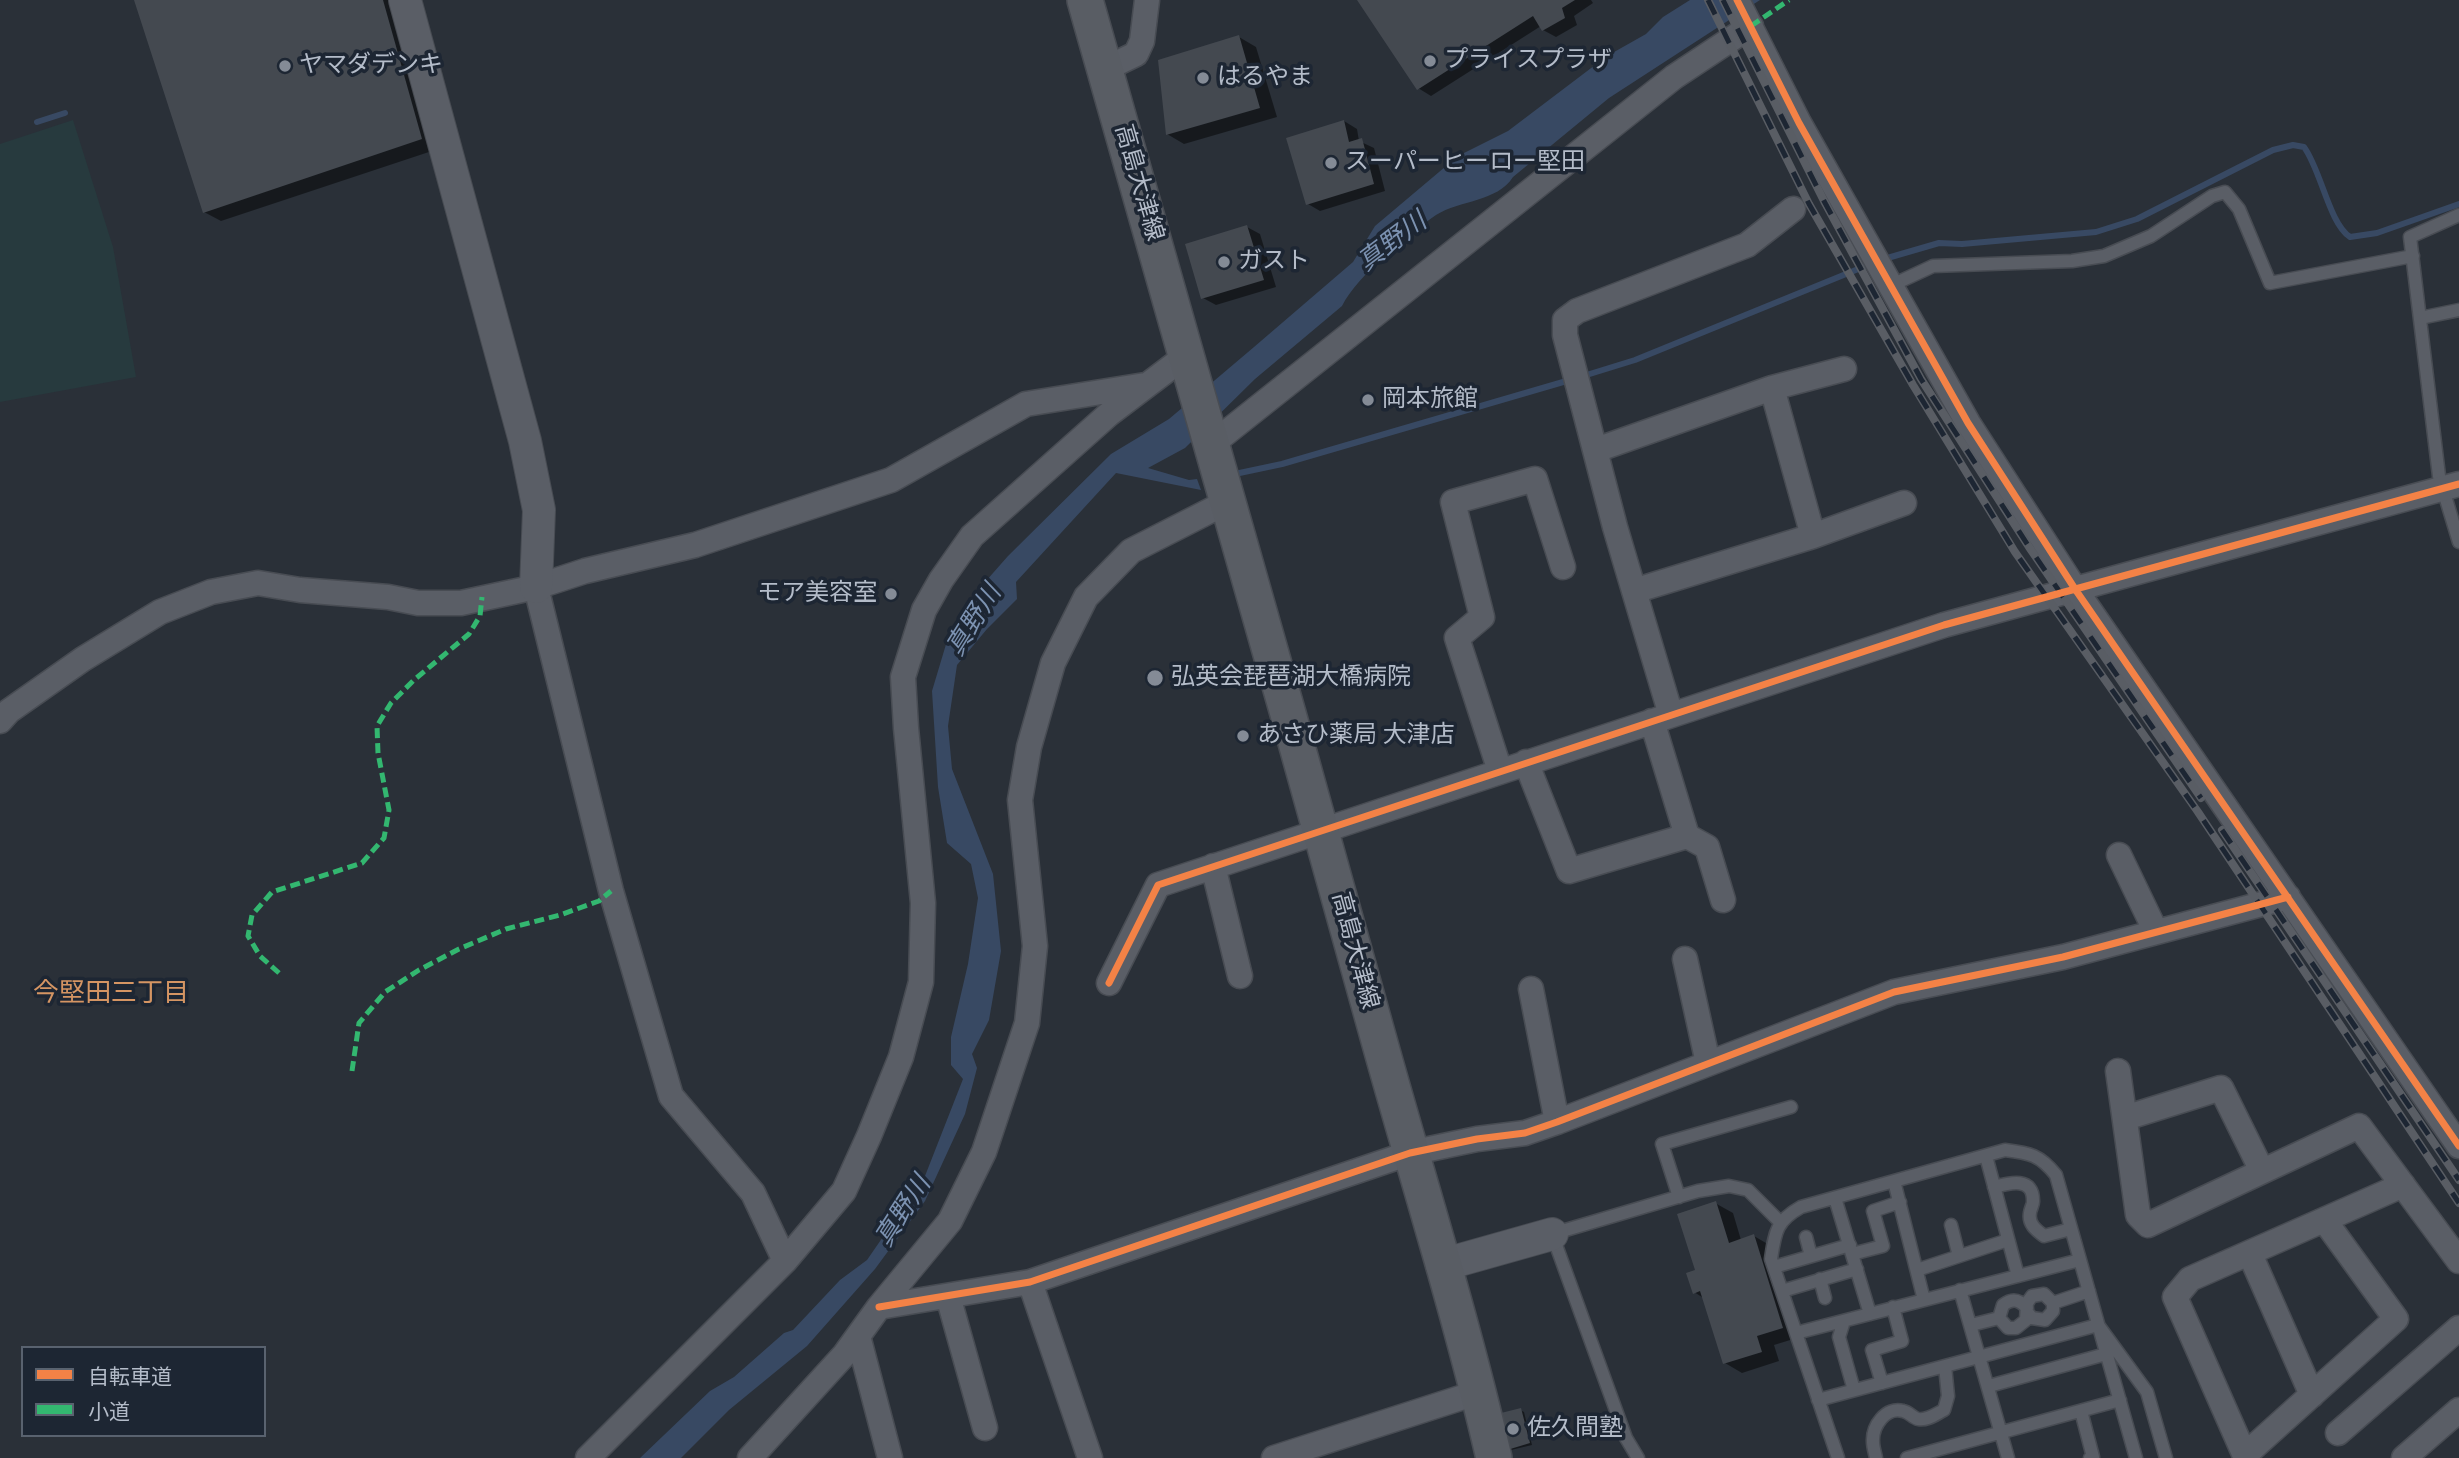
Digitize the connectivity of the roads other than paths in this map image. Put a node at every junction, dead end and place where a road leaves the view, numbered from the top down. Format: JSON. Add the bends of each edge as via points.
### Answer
{"nodes":[{"id":1,"x":405,"y":0,"type":"edge"},
{"id":2,"x":1085,"y":0,"type":"edge"},
{"id":3,"x":1147,"y":0,"type":"edge"},
{"id":4,"x":1745,"y":14,"type":"edge"},
{"id":5,"x":1105,"y":69,"type":"junction"},
{"id":6,"x":1793,"y":209,"type":"dead end"},
{"id":7,"x":2459,"y":215,"type":"edge"},
{"id":8,"x":2413,"y":256,"type":"junction"},
{"id":9,"x":1889,"y":286,"type":"junction"},
{"id":10,"x":2459,"y":310,"type":"edge"},
{"id":11,"x":2420,"y":318,"type":"junction"},
{"id":12,"x":1189,"y":360,"type":"junction"},
{"id":13,"x":1844,"y":369,"type":"dead end"},
{"id":14,"x":1149,"y":384,"type":"junction"},
{"id":15,"x":1772,"y":388,"type":"junction"},
{"id":16,"x":1212,"y":444,"type":"junction"},
{"id":17,"x":1596,"y":450,"type":"junction"},
{"id":18,"x":2451,"y":486,"type":"edge"},
{"id":19,"x":1229,"y":501,"type":"junction"},
{"id":20,"x":1904,"y":503,"type":"dead end"},
{"id":21,"x":1814,"y":536,"type":"junction"},
{"id":22,"x":2459,"y":542,"type":"edge"},
{"id":23,"x":1563,"y":567,"type":"dead end"},
{"id":24,"x":536,"y":587,"type":"junction"},
{"id":25,"x":2075,"y":589,"type":"junction"},
{"id":26,"x":1634,"y":591,"type":"junction"},
{"id":27,"x":1662,"y":718,"type":"junction"},
{"id":28,"x":0,"y":721,"type":"edge"},
{"id":29,"x":1526,"y":762,"type":"junction"},
{"id":30,"x":1500,"y":771,"type":"junction"},
{"id":31,"x":1321,"y":830,"type":"junction"},
{"id":32,"x":1687,"y":836,"type":"junction"},
{"id":33,"x":2119,"y":855,"type":"dead end"},
{"id":34,"x":1213,"y":866,"type":"junction"},
{"id":35,"x":2288,"y":897,"type":"junction"},
{"id":36,"x":1723,"y":900,"type":"dead end"},
{"id":37,"x":2156,"y":932,"type":"junction"},
{"id":38,"x":1685,"y":959,"type":"dead end"},
{"id":39,"x":1240,"y":976,"type":"dead end"},
{"id":40,"x":1109,"y":983,"type":"dead end"},
{"id":41,"x":1531,"y":989,"type":"dead end"},
{"id":42,"x":1708,"y":1063,"type":"junction"},
{"id":43,"x":2118,"y":1071,"type":"dead end"},
{"id":44,"x":1791,"y":1107,"type":"dead end"},
{"id":45,"x":2124,"y":1118,"type":"junction"},
{"id":46,"x":1557,"y":1122,"type":"junction"},
{"id":47,"x":2459,"y":1146,"type":"edge"},
{"id":48,"x":1410,"y":1153,"type":"junction"},
{"id":49,"x":1986,"y":1156,"type":"junction"},
{"id":50,"x":2262,"y":1171,"type":"junction"},
{"id":51,"x":1895,"y":1181,"type":"junction"},
{"id":52,"x":2403,"y":1185,"type":"junction"},
{"id":53,"x":1994,"y":1187,"type":"junction"},
{"id":54,"x":1679,"y":1197,"type":"junction"},
{"id":55,"x":1835,"y":1198,"type":"junction"},
{"id":56,"x":1900,"y":1202,"type":"junction"},
{"id":57,"x":2325,"y":1221,"type":"junction"},
{"id":58,"x":1780,"y":1222,"type":"junction"},
{"id":59,"x":1951,"y":1225,"type":"dead end"},
{"id":60,"x":2071,"y":1229,"type":"junction"},
{"id":61,"x":1552,"y":1234,"type":"junction"},
{"id":62,"x":1806,"y":1237,"type":"dead end"},
{"id":63,"x":2008,"y":1240,"type":"junction"},
{"id":64,"x":1851,"y":1250,"type":"junction"},
{"id":65,"x":2250,"y":1254,"type":"junction"},
{"id":66,"x":1811,"y":1256,"type":"junction"},
{"id":67,"x":1959,"y":1256,"type":"junction"},
{"id":68,"x":2080,"y":1260,"type":"junction"},
{"id":69,"x":785,"y":1261,"type":"junction"},
{"id":70,"x":2459,"y":1261,"type":"edge"},
{"id":71,"x":1442,"y":1265,"type":"junction"},
{"id":72,"x":1774,"y":1267,"type":"junction"},
{"id":73,"x":1857,"y":1269,"type":"junction"},
{"id":74,"x":1917,"y":1270,"type":"junction"},
{"id":75,"x":2018,"y":1276,"type":"junction"},
{"id":76,"x":1820,"y":1279,"type":"junction"},
{"id":77,"x":1030,"y":1282,"type":"junction"},
{"id":78,"x":1960,"y":1290,"type":"junction"},
{"id":79,"x":1782,"y":1291,"type":"junction"},
{"id":80,"x":2089,"y":1291,"type":"junction"},
{"id":81,"x":948,"y":1296,"type":"junction"},
{"id":82,"x":1825,"y":1298,"type":"dead end"},
{"id":83,"x":1924,"y":1300,"type":"junction"},
{"id":84,"x":2053,"y":1303,"type":"junction"},
{"id":85,"x":879,"y":1307,"type":"junction"},
{"id":86,"x":1894,"y":1307,"type":"junction"},
{"id":87,"x":2027,"y":1310,"type":"junction"},
{"id":88,"x":1870,"y":1314,"type":"junction"},
{"id":89,"x":1999,"y":1318,"type":"junction"},
{"id":90,"x":1844,"y":1321,"type":"junction"},
{"id":91,"x":1971,"y":1325,"type":"junction"},
{"id":92,"x":2098,"y":1325,"type":"junction"},
{"id":93,"x":2459,"y":1328,"type":"edge"},
{"id":94,"x":1796,"y":1333,"type":"junction"},
{"id":95,"x":858,"y":1336,"type":"junction"},
{"id":96,"x":2106,"y":1354,"type":"junction"},
{"id":97,"x":1981,"y":1356,"type":"junction"},
{"id":98,"x":1945,"y":1366,"type":"junction"},
{"id":99,"x":1882,"y":1383,"type":"junction"},
{"id":100,"x":1989,"y":1386,"type":"junction"},
{"id":101,"x":1854,"y":1390,"type":"junction"},
{"id":102,"x":1479,"y":1392,"type":"junction"},
{"id":103,"x":2312,"y":1395,"type":"junction"},
{"id":104,"x":1818,"y":1400,"type":"junction"},
{"id":105,"x":2120,"y":1400,"type":"junction"},
{"id":106,"x":2459,"y":1410,"type":"edge"},
{"id":107,"x":2081,"y":1411,"type":"junction"},
{"id":108,"x":985,"y":1428,"type":"dead end"},
{"id":109,"x":2001,"y":1433,"type":"junction"},
{"id":110,"x":2338,"y":1433,"type":"dead end"},
{"id":111,"x":751,"y":1457,"type":"edge"},
{"id":112,"x":2246,"y":1457,"type":"edge"},
{"id":113,"x":588,"y":1458,"type":"edge"},
{"id":114,"x":890,"y":1458,"type":"edge"},
{"id":115,"x":1090,"y":1458,"type":"edge"},
{"id":116,"x":1274,"y":1458,"type":"edge"},
{"id":117,"x":1494,"y":1458,"type":"edge"},
{"id":118,"x":1638,"y":1458,"type":"edge"},
{"id":119,"x":1838,"y":1458,"type":"edge"},
{"id":120,"x":1876,"y":1458,"type":"edge"},
{"id":121,"x":1909,"y":1458,"type":"edge"},
{"id":122,"x":2008,"y":1458,"type":"edge"},
{"id":123,"x":2090,"y":1458,"type":"edge"},
{"id":124,"x":2136,"y":1458,"type":"edge"},
{"id":125,"x":2166,"y":1458,"type":"edge"},
{"id":126,"x":2404,"y":1458,"type":"edge"}],
"edges":[{"from":1,"to":24,"type":"street","via":[[525,441],[539,510]]},
{"from":2,"to":5,"type":"main road","name":"高島大津線"},
{"from":3,"to":5,"type":"street","via":[[1136,54]]},
{"from":4,"to":9,"type":"street"},
{"from":4,"to":16,"type":"street","via":[[1674,77]]},
{"from":5,"to":12,"type":"main road","name":"高島大津線"},
{"from":6,"to":17,"type":"street","via":[[1747,245],[1577,311],[1565,320]]},
{"from":7,"to":8,"type":"lane","via":[[2410,237]]},
{"from":8,"to":9,"type":"lane","via":[[2270,283],[2239,209],[2225,192],[2151,236],[2104,256],[1933,266]]},
{"from":8,"to":11,"type":"lane"},
{"from":9,"to":25,"type":"street","via":[[1968,423]]},
{"from":10,"to":11,"type":"lane"},
{"from":11,"to":18,"type":"lane","via":[[2439,476]]},
{"from":12,"to":14,"type":"street"},
{"from":12,"to":16,"type":"main road","name":"高島大津線"},
{"from":13,"to":15,"type":"street"},
{"from":14,"to":24,"type":"street","via":[[1026,404],[891,481],[695,545]]},
{"from":14,"to":69,"type":"street","via":[[972,536],[924,610],[903,677],[923,903],[921,982],[901,1057],[845,1191]]},
{"from":15,"to":17,"type":"street"},
{"from":15,"to":21,"type":"street"},
{"from":16,"to":19,"type":"main road","name":"高島大津線"},
{"from":17,"to":26,"type":"street"},
{"from":18,"to":22,"type":"lane"},
{"from":18,"to":25,"type":"street"},
{"from":19,"to":31,"type":"main road","name":"高島大津線"},
{"from":19,"to":85,"type":"street","via":[[1131,551],[1086,597],[1053,663],[1029,747],[1020,800],[1035,946],[1027,1023],[984,1152],[950,1221]]},
{"from":20,"to":21,"type":"street"},
{"from":21,"to":26,"type":"street"},
{"from":23,"to":30,"type":"street","via":[[1535,479],[1453,502],[1482,617],[1457,638]]},
{"from":24,"to":28,"type":"street","via":[[461,603],[418,604],[258,583],[211,592],[160,612],[83,659]]},
{"from":24,"to":69,"type":"street","via":[[611,891],[671,1096],[753,1194]]},
{"from":25,"to":27,"type":"street","via":[[1944,625]]},
{"from":25,"to":35,"type":"street"},
{"from":26,"to":27,"type":"street"},
{"from":27,"to":29,"type":"street"},
{"from":27,"to":32,"type":"street"},
{"from":29,"to":30,"type":"street"},
{"from":29,"to":32,"type":"street","via":[[1569,871]]},
{"from":30,"to":31,"type":"street"},
{"from":31,"to":34,"type":"street"},
{"from":31,"to":48,"type":"main road","name":"高島大津線"},
{"from":32,"to":36,"type":"street","via":[[1707,848]]},
{"from":33,"to":37,"type":"street"},
{"from":34,"to":39,"type":"street"},
{"from":34,"to":40,"type":"street","via":[[1158,885]]},
{"from":35,"to":37,"type":"street"},
{"from":35,"to":47,"type":"street"},
{"from":37,"to":42,"type":"street","via":[[2063,957],[1894,992]]},
{"from":38,"to":42,"type":"street"},
{"from":41,"to":46,"type":"street"},
{"from":42,"to":46,"type":"street"},
{"from":43,"to":45,"type":"street"},
{"from":44,"to":54,"type":"lane","via":[[1662,1144]]},
{"from":45,"to":50,"type":"street","via":[[2221,1088]]},
{"from":45,"to":50,"type":"street","via":[[2138,1215],[2148,1225]]},
{"from":46,"to":48,"type":"street","via":[[1525,1133]]},
{"from":48,"to":71,"type":"main road","name":"高島大津線"},
{"from":48,"to":77,"type":"street"},
{"from":49,"to":51,"type":"lane"},
{"from":49,"to":53,"type":"lane"},
{"from":49,"to":60,"type":"lane","via":[[2006,1150],[2029,1153],[2045,1162],[2056,1175]]},
{"from":50,"to":52,"type":"street","via":[[2359,1126]]},
{"from":51,"to":55,"type":"lane"},
{"from":51,"to":56,"type":"lane"},
{"from":52,"to":57,"type":"street"},
{"from":52,"to":70,"type":"street"},
{"from":53,"to":60,"type":"lane","via":[[2015,1181],[2025,1184],[2034,1203],[2030,1221],[2044,1236]]},
{"from":53,"to":63,"type":"lane"},
{"from":54,"to":58,"type":"lane","via":[[1729,1186],[1748,1190]]},
{"from":54,"to":61,"type":"lane"},
{"from":55,"to":58,"type":"lane","via":[[1801,1207]]},
{"from":55,"to":64,"type":"lane"},
{"from":56,"to":64,"type":"lane","via":[[1873,1211],[1883,1246]]},
{"from":56,"to":74,"type":"lane"},
{"from":57,"to":65,"type":"street"},
{"from":57,"to":103,"type":"street","via":[[2396,1319]]},
{"from":58,"to":72,"type":"lane","via":[[1771,1259]]},
{"from":59,"to":67,"type":"lane"},
{"from":60,"to":68,"type":"lane"},
{"from":61,"to":71,"type":"street"},
{"from":61,"to":118,"type":"lane","via":[[1626,1438]]},
{"from":62,"to":66,"type":"lane"},
{"from":63,"to":67,"type":"lane"},
{"from":63,"to":75,"type":"lane"},
{"from":64,"to":66,"type":"lane"},
{"from":64,"to":73,"type":"lane"},
{"from":65,"to":103,"type":"street"},
{"from":65,"to":112,"type":"street","via":[[2190,1279],[2175,1297]]},
{"from":66,"to":72,"type":"lane"},
{"from":67,"to":74,"type":"lane"},
{"from":68,"to":75,"type":"lane"},
{"from":68,"to":80,"type":"lane"},
{"from":69,"to":113,"type":"street"},
{"from":71,"to":102,"type":"main road","name":"高島大津線"},
{"from":72,"to":79,"type":"lane"},
{"from":73,"to":76,"type":"lane"},
{"from":73,"to":88,"type":"lane"},
{"from":74,"to":83,"type":"lane"},
{"from":75,"to":78,"type":"lane"},
{"from":76,"to":79,"type":"lane"},
{"from":76,"to":82,"type":"lane"},
{"from":77,"to":81,"type":"street"},
{"from":77,"to":115,"type":"street"},
{"from":78,"to":83,"type":"lane"},
{"from":78,"to":91,"type":"lane"},
{"from":79,"to":94,"type":"lane"},
{"from":80,"to":84,"type":"lane"},
{"from":80,"to":92,"type":"lane"},
{"from":81,"to":85,"type":"street"},
{"from":81,"to":108,"type":"street"},
{"from":83,"to":86,"type":"lane"},
{"from":84,"to":87,"type":"lane","via":[[2048,1296],[2036,1294]]},
{"from":84,"to":87,"type":"lane","via":[[2052,1315],[2045,1320],[2032,1318]]},
{"from":85,"to":95,"type":"street"},
{"from":86,"to":88,"type":"lane"},
{"from":86,"to":99,"type":"lane","via":[[1902,1341],[1872,1350]]},
{"from":87,"to":89,"type":"lane","via":[[2020,1301],[2011,1300],[2003,1305]]},
{"from":87,"to":89,"type":"lane","via":[[2026,1320],[2016,1328]]},
{"from":88,"to":90,"type":"lane"},
{"from":89,"to":91,"type":"lane"},
{"from":90,"to":94,"type":"lane"},
{"from":90,"to":101,"type":"lane","via":[[1839,1337]]},
{"from":91,"to":97,"type":"lane"},
{"from":92,"to":96,"type":"lane"},
{"from":92,"to":97,"type":"lane"},
{"from":92,"to":125,"type":"lane","via":[[2147,1392]]},
{"from":93,"to":110,"type":"street"},
{"from":94,"to":104,"type":"lane"},
{"from":95,"to":111,"type":"street"},
{"from":95,"to":114,"type":"street"},
{"from":96,"to":100,"type":"lane"},
{"from":96,"to":105,"type":"lane"},
{"from":97,"to":98,"type":"lane"},
{"from":97,"to":100,"type":"lane"},
{"from":98,"to":99,"type":"lane"},
{"from":98,"to":120,"type":"lane","via":[[1948,1395],[1944,1410],[1930,1418],[1892,1411],[1882,1418],[1874,1429]]},
{"from":99,"to":101,"type":"lane"},
{"from":100,"to":109,"type":"lane"},
{"from":101,"to":104,"type":"lane"},
{"from":102,"to":116,"type":"street"},
{"from":102,"to":117,"type":"main road","name":"高島大津線"},
{"from":103,"to":112,"type":"street"},
{"from":104,"to":119,"type":"lane"},
{"from":105,"to":107,"type":"lane"},
{"from":105,"to":124,"type":"lane"},
{"from":106,"to":126,"type":"street"},
{"from":107,"to":109,"type":"lane"},
{"from":107,"to":123,"type":"lane"},
{"from":109,"to":121,"type":"lane"},
{"from":109,"to":122,"type":"lane"}]}
